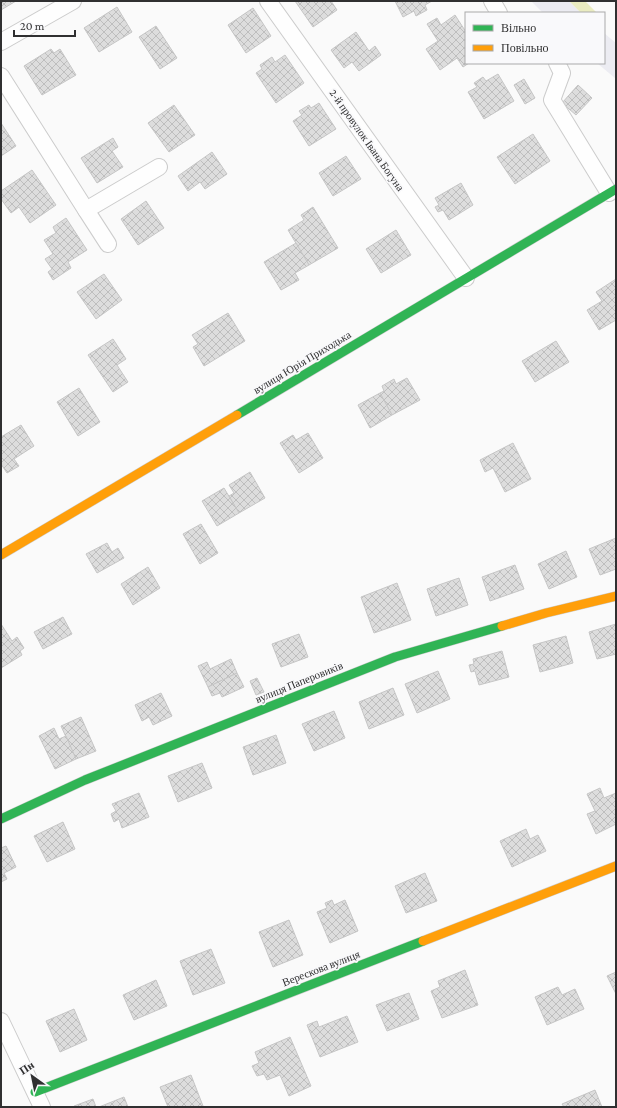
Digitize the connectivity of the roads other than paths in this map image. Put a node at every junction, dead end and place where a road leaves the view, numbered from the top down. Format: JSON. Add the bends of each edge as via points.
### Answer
{"nodes":[{"id":1,"x":73,"y":1,"type":"edge"},
{"id":2,"x":268,"y":1,"type":"edge"},
{"id":3,"x":492,"y":1,"type":"edge"},
{"id":4,"x":498,"y":12,"type":"edge"},
{"id":5,"x":1,"y":42,"type":"edge"},
{"id":6,"x":558,"y":64,"type":"edge"},
{"id":7,"x":1,"y":76,"type":"edge"},
{"id":8,"x":159,"y":167,"type":"dead end"},
{"id":9,"x":612,"y":191,"type":"edge"},
{"id":10,"x":86,"y":210,"type":"junction"},
{"id":11,"x":108,"y":244,"type":"dead end"},
{"id":12,"x":466,"y":278,"type":"junction"},
{"id":13,"x":1,"y":555,"type":"edge"},
{"id":14,"x":616,"y":596,"type":"edge"},
{"id":15,"x":1,"y":819,"type":"edge"},
{"id":16,"x":616,"y":866,"type":"edge"},
{"id":17,"x":1,"y":1021,"type":"edge"},
{"id":18,"x":35,"y":1092,"type":"junction"},
{"id":19,"x":42,"y":1107,"type":"edge"}],
"edges":[{"from":1,"to":5,"type":"street"},
{"from":2,"to":12,"type":"street","name":"2-й провулок Івана Богуна"},
{"from":3,"to":4,"type":"street"},
{"from":6,"to":9,"type":"street","via":[[562,73],[552,100]]},
{"from":7,"to":10,"type":"street"},
{"from":8,"to":10,"type":"street"},
{"from":9,"to":12,"type":"street","name":"вулиця Юрія Приходька"},
{"from":10,"to":11,"type":"street"},
{"from":12,"to":13,"type":"street","name":"вулиця Юрія Приходька"},
{"from":14,"to":15,"type":"street","name":"вулиця Паперовиків","via":[[546,613],[395,657],[85,780]]},
{"from":16,"to":18,"type":"street","name":"Верескова вулиця"},
{"from":17,"to":18,"type":"street"},
{"from":18,"to":19,"type":"street"}]}
